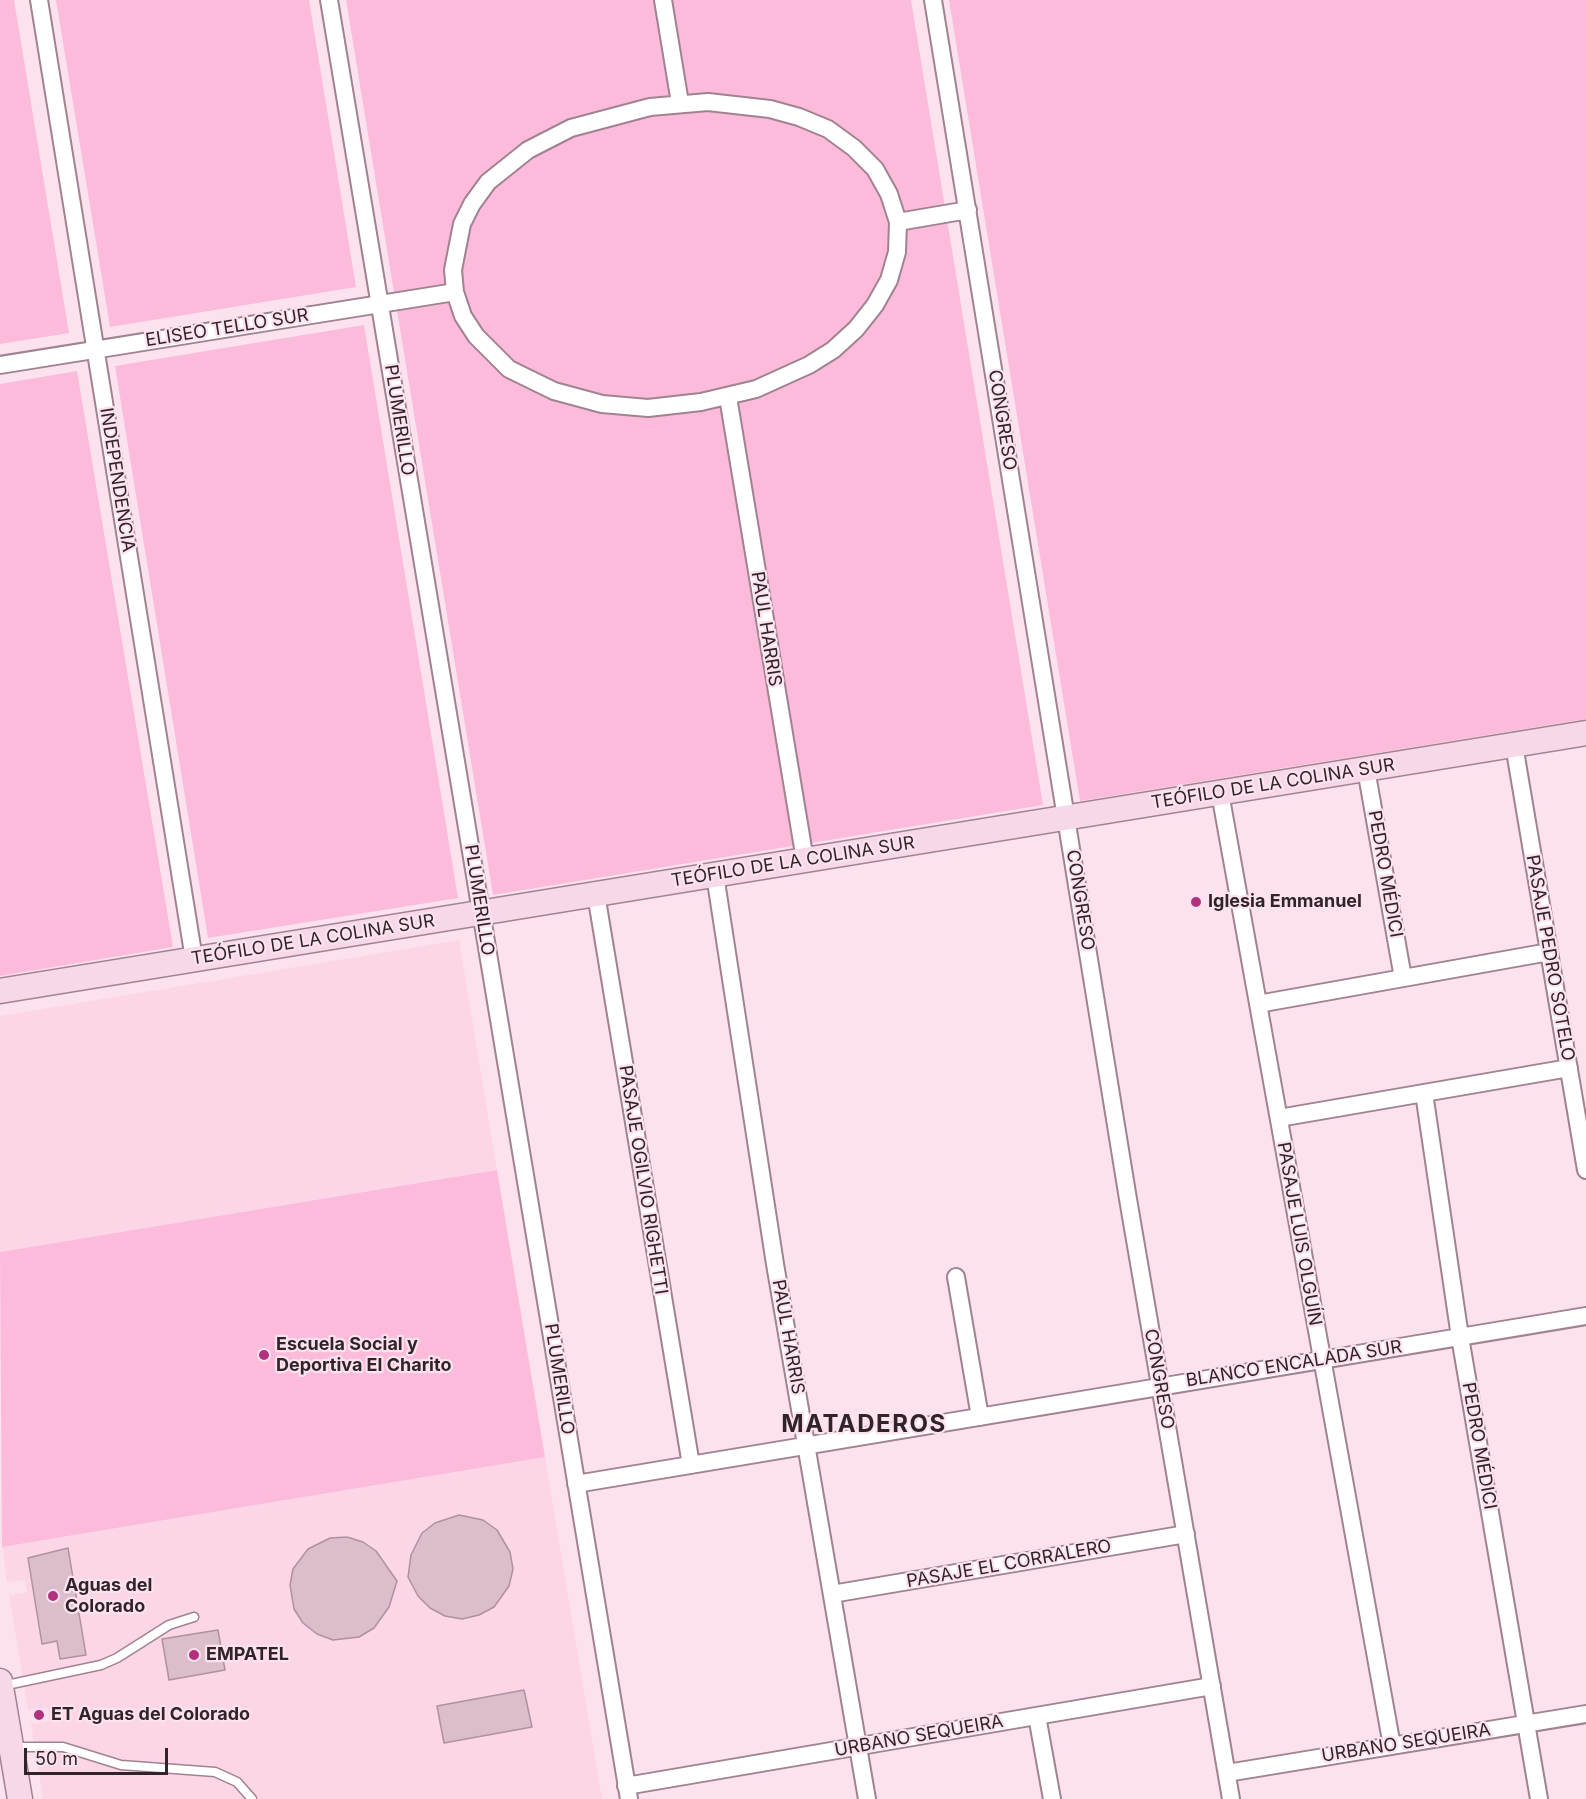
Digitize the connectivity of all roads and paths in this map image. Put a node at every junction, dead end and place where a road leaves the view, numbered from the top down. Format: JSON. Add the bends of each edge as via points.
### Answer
{"nodes":[{"id":1,"x":39,"y":0,"type":"edge"},
{"id":2,"x":329,"y":0,"type":"edge"},
{"id":3,"x":663,"y":0,"type":"edge"},
{"id":4,"x":933,"y":0,"type":"edge"},
{"id":5,"x":680,"y":103,"type":"junction"},
{"id":6,"x":968,"y":210,"type":"junction"},
{"id":7,"x":898,"y":222,"type":"junction"},
{"id":8,"x":455,"y":292,"type":"junction"},
{"id":9,"x":380,"y":304,"type":"junction"},
{"id":10,"x":96,"y":350,"type":"junction"},
{"id":11,"x":0,"y":365,"type":"edge"},
{"id":12,"x":728,"y":397,"type":"junction"},
{"id":13,"x":1586,"y":734,"type":"edge"},
{"id":14,"x":1514,"y":745,"type":"junction"},
{"id":15,"x":1366,"y":769,"type":"junction"},
{"id":16,"x":1220,"y":793,"type":"junction"},
{"id":17,"x":1066,"y":818,"type":"junction"},
{"id":18,"x":805,"y":860,"type":"junction"},
{"id":19,"x":715,"y":875,"type":"junction"},
{"id":20,"x":596,"y":894,"type":"junction"},
{"id":21,"x":481,"y":913,"type":"junction"},
{"id":22,"x":1549,"y":952,"type":"junction"},
{"id":23,"x":194,"y":959,"type":"junction"},
{"id":24,"x":1403,"y":978,"type":"junction"},
{"id":25,"x":0,"y":991,"type":"edge"},
{"id":26,"x":1258,"y":1004,"type":"junction"},
{"id":27,"x":1569,"y":1068,"type":"junction"},
{"id":28,"x":1424,"y":1093,"type":"junction"},
{"id":29,"x":1278,"y":1118,"type":"junction"},
{"id":30,"x":1586,"y":1170,"type":"edge"},
{"id":31,"x":956,"y":1277,"type":"dead end"},
{"id":32,"x":1586,"y":1316,"type":"edge"},
{"id":33,"x":1460,"y":1337,"type":"junction"},
{"id":34,"x":1322,"y":1360,"type":"junction"},
{"id":35,"x":1161,"y":1387,"type":"junction"},
{"id":36,"x":980,"y":1417,"type":"junction"},
{"id":37,"x":806,"y":1446,"type":"junction"},
{"id":38,"x":691,"y":1465,"type":"junction"},
{"id":39,"x":576,"y":1484,"type":"junction"},
{"id":40,"x":1186,"y":1534,"type":"junction"},
{"id":41,"x":832,"y":1594,"type":"junction"},
{"id":42,"x":194,"y":1617,"type":"dead end"},
{"id":43,"x":0,"y":1683,"type":"edge"},
{"id":44,"x":1212,"y":1686,"type":"junction"},
{"id":45,"x":1586,"y":1714,"type":"edge"},
{"id":46,"x":1037,"y":1716,"type":"junction"},
{"id":47,"x":1526,"y":1724,"type":"junction"},
{"id":48,"x":6,"y":1737,"type":"edge"},
{"id":49,"x":858,"y":1746,"type":"junction"},
{"id":50,"x":1392,"y":1746,"type":"junction"},
{"id":51,"x":1227,"y":1773,"type":"junction"},
{"id":52,"x":628,"y":1792,"type":"edge"},
{"id":53,"x":20,"y":1799,"type":"edge"},
{"id":54,"x":252,"y":1799,"type":"edge"},
{"id":55,"x":867,"y":1799,"type":"edge"},
{"id":56,"x":1052,"y":1799,"type":"edge"},
{"id":57,"x":1232,"y":1799,"type":"edge"},
{"id":58,"x":1539,"y":1799,"type":"edge"}],
"edges":[{"from":1,"to":10,"type":"street","name":"INDEPENDENCIA"},
{"from":2,"to":9,"type":"street","name":"PLUMERILLO"},
{"from":3,"to":5,"type":"street"},
{"from":4,"to":6,"type":"street","name":"CONGRESO"},
{"from":5,"to":7,"type":"street","via":[[770,109],[828,129],[875,169],[890,194]]},
{"from":5,"to":8,"type":"street","via":[[621,113],[571,128],[508,164],[488,182],[462,224],[453,270]]},
{"from":6,"to":7,"type":"street"},
{"from":6,"to":17,"type":"street","name":"CONGRESO"},
{"from":7,"to":12,"type":"street","via":[[897,252],[889,280],[856,329],[809,365]]},
{"from":8,"to":9,"type":"street","name":"ELISEO TELLO SUR"},
{"from":8,"to":12,"type":"street","via":[[463,316],[491,353],[509,369],[554,391],[602,404],[632,407],[673,406]]},
{"from":9,"to":10,"type":"street","name":"ELISEO TELLO SUR"},
{"from":9,"to":21,"type":"street","name":"PLUMERILLO"},
{"from":10,"to":11,"type":"street","name":"ELISEO TELLO SUR"},
{"from":10,"to":23,"type":"street","name":"INDEPENDENCIA"},
{"from":12,"to":18,"type":"street","name":"PAUL HARRIS"},
{"from":13,"to":14,"type":"street","name":"TEÓFILO DE LA COLINA SUR"},
{"from":14,"to":15,"type":"street","name":"TEÓFILO DE LA COLINA SUR"},
{"from":14,"to":22,"type":"street","name":"PASAJE PEDRO SOTELO"},
{"from":15,"to":16,"type":"street","name":"TEÓFILO DE LA COLINA SUR"},
{"from":15,"to":24,"type":"street","name":"PEDRO MÉDICI"},
{"from":16,"to":17,"type":"street","name":"TEÓFILO DE LA COLINA SUR"},
{"from":16,"to":26,"type":"street","name":"PASAJE LUIS OLGUÍN"},
{"from":17,"to":18,"type":"street","name":"TEÓFILO DE LA COLINA SUR"},
{"from":17,"to":35,"type":"street","name":"CONGRESO"},
{"from":18,"to":19,"type":"street","name":"TEÓFILO DE LA COLINA SUR"},
{"from":19,"to":20,"type":"street","name":"TEÓFILO DE LA COLINA SUR"},
{"from":19,"to":37,"type":"street","name":"PAUL HARRIS"},
{"from":20,"to":21,"type":"street","name":"TEÓFILO DE LA COLINA SUR"},
{"from":20,"to":38,"type":"street","name":"PASAJE OGILVIO RIGHETTI"},
{"from":21,"to":23,"type":"street","name":"TEÓFILO DE LA COLINA SUR"},
{"from":21,"to":39,"type":"street","name":"PLUMERILLO"},
{"from":22,"to":24,"type":"street"},
{"from":22,"to":27,"type":"street","name":"PASAJE PEDRO SOTELO"},
{"from":23,"to":25,"type":"street","name":"TEÓFILO DE LA COLINA SUR"},
{"from":24,"to":26,"type":"street"},
{"from":26,"to":29,"type":"street","name":"PASAJE LUIS OLGUÍN"},
{"from":27,"to":28,"type":"street"},
{"from":27,"to":30,"type":"street","name":"PASAJE PEDRO SOTELO"},
{"from":28,"to":29,"type":"street"},
{"from":28,"to":33,"type":"street","name":"PEDRO MÉDICI"},
{"from":29,"to":34,"type":"street","name":"PASAJE LUIS OLGUÍN"},
{"from":31,"to":36,"type":"street"},
{"from":32,"to":33,"type":"street","name":"BLANCO ENCALADA SUR"},
{"from":33,"to":34,"type":"street","name":"BLANCO ENCALADA SUR"},
{"from":33,"to":47,"type":"street","name":"PEDRO MÉDICI"},
{"from":34,"to":35,"type":"street","name":"BLANCO ENCALADA SUR"},
{"from":34,"to":50,"type":"street","name":"PASAJE LUIS OLGUÍN"},
{"from":35,"to":36,"type":"street","name":"BLANCO ENCALADA SUR"},
{"from":35,"to":40,"type":"street","name":"CONGRESO"},
{"from":36,"to":37,"type":"street","name":"BLANCO ENCALADA SUR"},
{"from":37,"to":38,"type":"street","name":"BLANCO ENCALADA SUR"},
{"from":37,"to":41,"type":"street","name":"PAUL HARRIS"},
{"from":38,"to":39,"type":"street","name":"BLANCO ENCALADA SUR"},
{"from":39,"to":52,"type":"street","name":"PLUMERILLO"},
{"from":40,"to":41,"type":"street","name":"PASAJE EL CORRALERO"},
{"from":40,"to":44,"type":"street","name":"CONGRESO"},
{"from":41,"to":49,"type":"street","name":"PAUL HARRIS"},
{"from":42,"to":43,"type":"lane","via":[[169,1625],[101,1665]]},
{"from":43,"to":48,"type":"street"},
{"from":44,"to":46,"type":"street","name":"URBANO SEQUEIRA"},
{"from":44,"to":51,"type":"street","name":"CONGRESO"},
{"from":45,"to":47,"type":"street","name":"URBANO SEQUEIRA"},
{"from":46,"to":49,"type":"street","name":"URBANO SEQUEIRA"},
{"from":46,"to":56,"type":"street"},
{"from":47,"to":50,"type":"street","name":"URBANO SEQUEIRA"},
{"from":47,"to":58,"type":"street","name":"PEDRO MÉDICI"},
{"from":48,"to":53,"type":"street"},
{"from":48,"to":54,"type":"lane","via":[[63,1747],[121,1765],[215,1772],[237,1782]]},
{"from":49,"to":52,"type":"street","name":"URBANO SEQUEIRA"},
{"from":49,"to":55,"type":"street","name":"PAUL HARRIS"},
{"from":50,"to":51,"type":"street","name":"URBANO SEQUEIRA"},
{"from":51,"to":57,"type":"street","name":"CONGRESO"}]}
